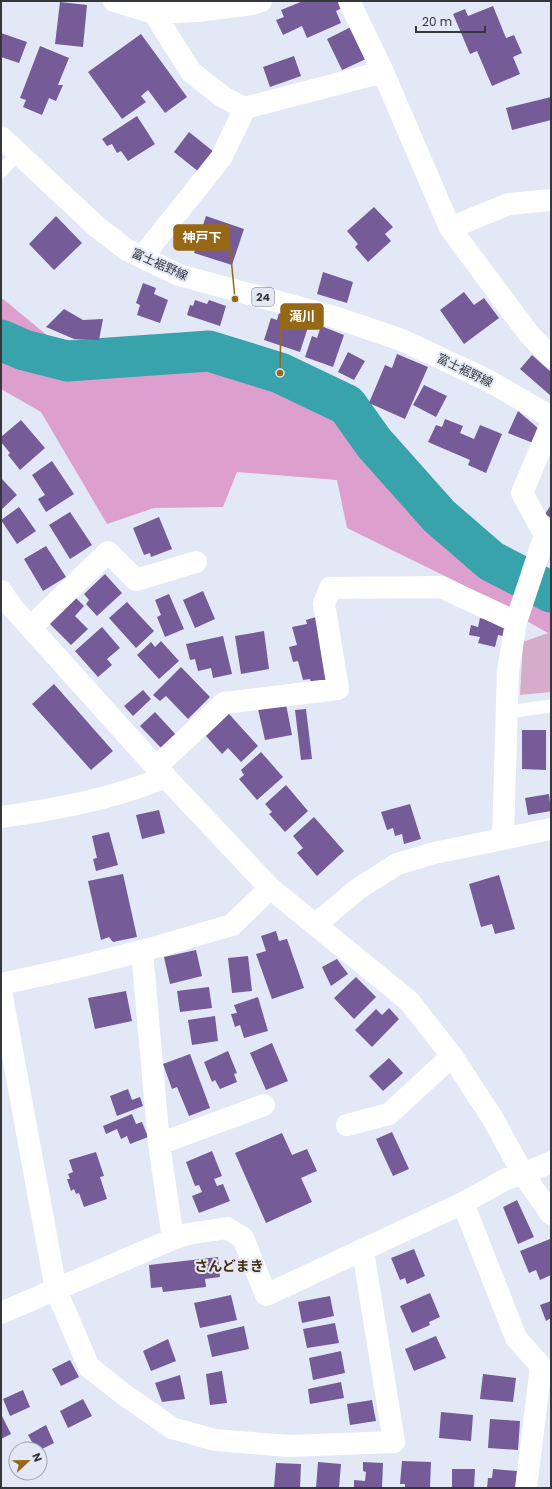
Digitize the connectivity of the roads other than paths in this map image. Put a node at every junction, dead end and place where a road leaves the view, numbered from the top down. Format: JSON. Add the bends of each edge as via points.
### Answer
{"nodes":[{"id":1,"x":114,"y":1,"type":"edge"},
{"id":2,"x":261,"y":1,"type":"edge"},
{"id":3,"x":349,"y":1,"type":"edge"},
{"id":4,"x":154,"y":13,"type":"junction"},
{"id":5,"x":383,"y":72,"type":"junction"},
{"id":6,"x":245,"y":108,"type":"junction"},
{"id":7,"x":1,"y":137,"type":"edge"},
{"id":8,"x":18,"y":153,"type":"junction"},
{"id":9,"x":1,"y":172,"type":"edge"},
{"id":10,"x":551,"y":200,"type":"edge"},
{"id":11,"x":450,"y":228,"type":"junction"},
{"id":12,"x":142,"y":257,"type":"junction"},
{"id":13,"x":551,"y":357,"type":"edge"},
{"id":14,"x":551,"y":417,"type":"edge"},
{"id":15,"x":551,"y":424,"type":"edge"},
{"id":16,"x":196,"y":562,"type":"dead end"},
{"id":17,"x":5,"y":603,"type":"edge"},
{"id":18,"x":516,"y":622,"type":"junction"},
{"id":19,"x":31,"y":627,"type":"junction"},
{"id":20,"x":551,"y":706,"type":"edge"},
{"id":21,"x":507,"y":712,"type":"junction"},
{"id":22,"x":161,"y":772,"type":"junction"},
{"id":23,"x":1,"y":817,"type":"edge"},
{"id":24,"x":551,"y":829,"type":"edge"},
{"id":25,"x":503,"y":838,"type":"junction"},
{"id":26,"x":270,"y":888,"type":"junction"},
{"id":27,"x":316,"y":924,"type":"junction"},
{"id":28,"x":142,"y":951,"type":"junction"},
{"id":29,"x":1,"y":984,"type":"edge"},
{"id":30,"x":1,"y":991,"type":"edge"},
{"id":31,"x":452,"y":1056,"type":"junction"},
{"id":32,"x":264,"y":1105,"type":"dead end"},
{"id":33,"x":347,"y":1125,"type":"dead end"},
{"id":34,"x":160,"y":1144,"type":"junction"},
{"id":35,"x":551,"y":1162,"type":"edge"},
{"id":36,"x":523,"y":1174,"type":"junction"},
{"id":37,"x":463,"y":1204,"type":"junction"},
{"id":38,"x":551,"y":1214,"type":"edge"},
{"id":39,"x":173,"y":1240,"type":"junction"},
{"id":40,"x":363,"y":1251,"type":"junction"},
{"id":41,"x":56,"y":1290,"type":"junction"},
{"id":42,"x":1,"y":1313,"type":"edge"},
{"id":43,"x":526,"y":1488,"type":"edge"}],
"edges":[{"from":1,"to":4,"type":"street"},
{"from":2,"to":4,"type":"street","via":[[197,11]]},
{"from":3,"to":5,"type":"street"},
{"from":4,"to":6,"type":"street","via":[[191,72],[223,97]]},
{"from":5,"to":6,"type":"street"},
{"from":5,"to":11,"type":"street"},
{"from":6,"to":12,"type":"street","via":[[221,158]]},
{"from":7,"to":8,"type":"street","name":"富士裾野線","number":"24"},
{"from":8,"to":9,"type":"lane"},
{"from":8,"to":12,"type":"street","name":"富士裾野線","number":"24","via":[[97,227],[127,250]]},
{"from":10,"to":11,"type":"street","via":[[509,204]]},
{"from":11,"to":13,"type":"street","via":[[529,334]]},
{"from":12,"to":14,"type":"street","name":"富士裾野線","number":"24","via":[[179,275],[331,316],[402,340],[489,381]]},
{"from":15,"to":18,"type":"street","via":[[522,493],[546,535]]},
{"from":16,"to":19,"type":"street","via":[[136,580],[108,552]]},
{"from":17,"to":19,"type":"street"},
{"from":18,"to":21,"type":"street","via":[[508,671]]},
{"from":18,"to":22,"type":"street","via":[[440,588],[330,588],[324,604],[338,689],[224,703]]},
{"from":19,"to":22,"type":"street"},
{"from":20,"to":21,"type":"lane"},
{"from":21,"to":25,"type":"street"},
{"from":22,"to":23,"type":"street","via":[[138,788],[61,809]]},
{"from":22,"to":26,"type":"street"},
{"from":24,"to":25,"type":"street"},
{"from":25,"to":27,"type":"street","via":[[397,864],[358,890]]},
{"from":26,"to":27,"type":"street"},
{"from":26,"to":28,"type":"street","via":[[232,925]]},
{"from":27,"to":31,"type":"street","via":[[409,1002]]},
{"from":28,"to":29,"type":"street"},
{"from":28,"to":34,"type":"street"},
{"from":30,"to":41,"type":"street"},
{"from":31,"to":33,"type":"street","via":[[389,1114]]},
{"from":31,"to":36,"type":"street","via":[[493,1119]]},
{"from":32,"to":34,"type":"street"},
{"from":34,"to":39,"type":"street"},
{"from":35,"to":36,"type":"street"},
{"from":36,"to":37,"type":"street","via":[[506,1179]]},
{"from":36,"to":38,"type":"street"},
{"from":37,"to":40,"type":"street"},
{"from":37,"to":43,"type":"street","via":[[516,1338],[541,1366]]},
{"from":39,"to":40,"type":"street","via":[[188,1234],[227,1228],[243,1238],[266,1295]]},
{"from":39,"to":41,"type":"street"},
{"from":40,"to":41,"type":"street","via":[[394,1442],[288,1446],[215,1440],[172,1428],[90,1367]]},
{"from":41,"to":42,"type":"street"}]}
